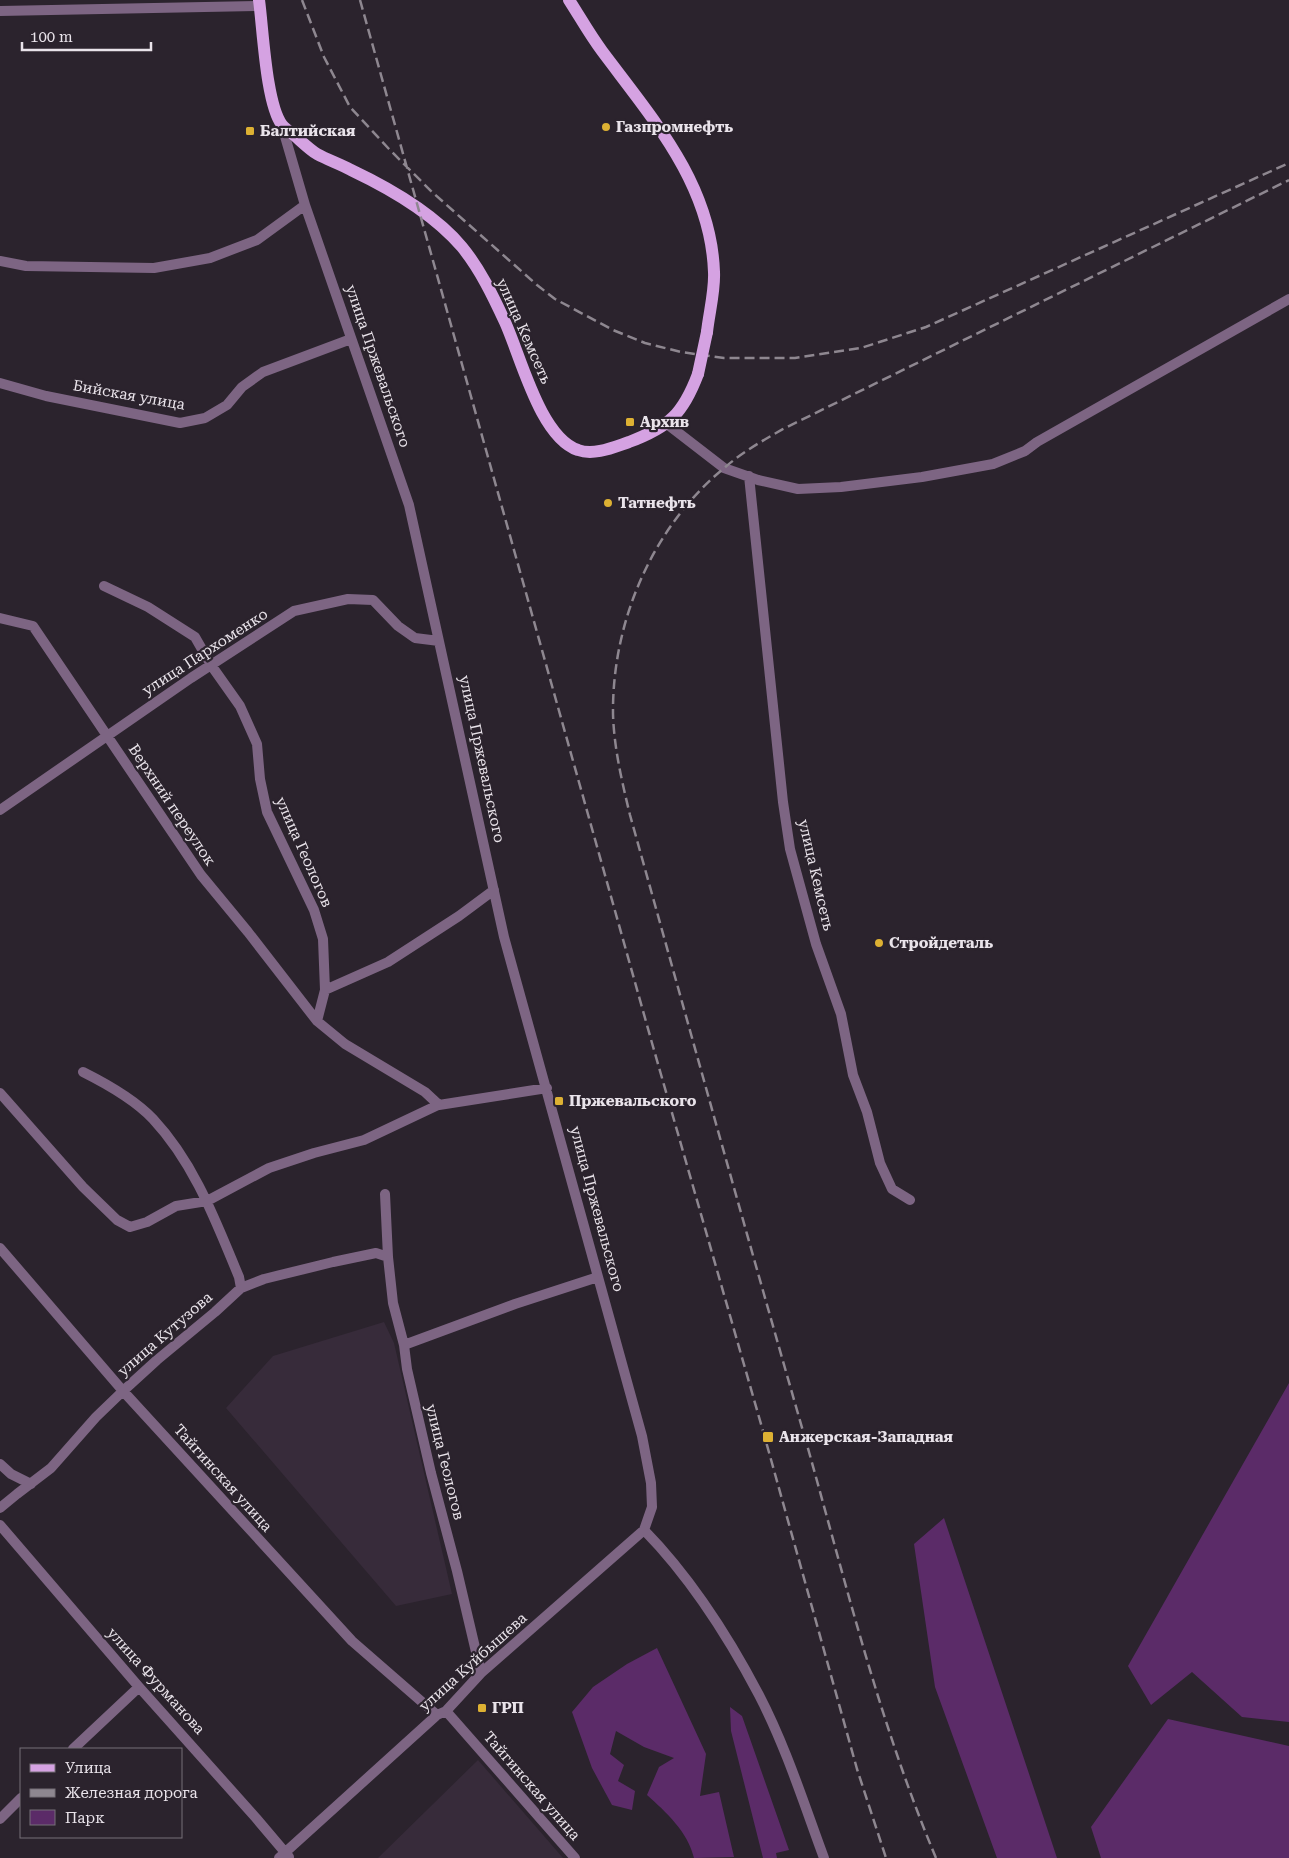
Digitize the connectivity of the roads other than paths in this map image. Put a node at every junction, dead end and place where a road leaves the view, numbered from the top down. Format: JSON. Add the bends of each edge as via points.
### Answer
{"nodes":[{"id":1,"x":569,"y":0,"type":"edge"},
{"id":2,"x":259,"y":3,"type":"edge"},
{"id":3,"x":0,"y":11,"type":"edge"},
{"id":4,"x":282,"y":126,"type":"junction"},
{"id":5,"x":304,"y":205,"type":"junction"},
{"id":6,"x":0,"y":261,"type":"edge"},
{"id":7,"x":1289,"y":298,"type":"edge"},
{"id":8,"x":351,"y":338,"type":"junction"},
{"id":9,"x":0,"y":383,"type":"edge"},
{"id":10,"x":667,"y":424,"type":"junction"},
{"id":11,"x":754,"y":478,"type":"junction"},
{"id":12,"x":104,"y":586,"type":"dead end"},
{"id":13,"x":0,"y":618,"type":"edge"},
{"id":14,"x":439,"y":641,"type":"junction"},
{"id":15,"x":211,"y":665,"type":"junction"},
{"id":16,"x":107,"y":736,"type":"junction"},
{"id":17,"x":0,"y":810,"type":"edge"},
{"id":18,"x":494,"y":890,"type":"junction"},
{"id":19,"x":325,"y":990,"type":"junction"},
{"id":20,"x":317,"y":1021,"type":"junction"},
{"id":21,"x":83,"y":1072,"type":"dead end"},
{"id":22,"x":547,"y":1088,"type":"junction"},
{"id":23,"x":0,"y":1093,"type":"edge"},
{"id":24,"x":438,"y":1105,"type":"junction"},
{"id":25,"x":385,"y":1194,"type":"dead end"},
{"id":26,"x":910,"y":1200,"type":"dead end"},
{"id":27,"x":207,"y":1201,"type":"junction"},
{"id":28,"x":0,"y":1248,"type":"edge"},
{"id":29,"x":388,"y":1258,"type":"junction"},
{"id":30,"x":598,"y":1277,"type":"junction"},
{"id":31,"x":241,"y":1288,"type":"junction"},
{"id":32,"x":404,"y":1345,"type":"junction"},
{"id":33,"x":123,"y":1390,"type":"junction"},
{"id":34,"x":0,"y":1464,"type":"edge"},
{"id":35,"x":11,"y":1474,"type":"junction"},
{"id":36,"x":30,"y":1484,"type":"junction"},
{"id":37,"x":17,"y":1494,"type":"junction"},
{"id":38,"x":0,"y":1508,"type":"edge"},
{"id":39,"x":0,"y":1525,"type":"edge"},
{"id":40,"x":644,"y":1530,"type":"junction"},
{"id":41,"x":480,"y":1673,"type":"junction"},
{"id":42,"x":139,"y":1687,"type":"junction"},
{"id":43,"x":441,"y":1713,"type":"junction"},
{"id":44,"x":74,"y":1748,"type":"edge"},
{"id":45,"x":20,"y":1799,"type":"edge"},
{"id":46,"x":0,"y":1819,"type":"edge"},
{"id":47,"x":284,"y":1856,"type":"edge"},
{"id":48,"x":575,"y":1858,"type":"edge"},
{"id":49,"x":824,"y":1858,"type":"edge"}],
"edges":[{"from":1,"to":10,"type":"main road","name":"улица Кемсеть","bridge":true,"via":[[601,50],[664,133],[689,177],[707,223],[714,273],[707,332],[698,374],[688,399]]},
{"from":2,"to":3,"type":"street"},
{"from":2,"to":4,"type":"main road","name":"улица Пржевальского","via":[[270,91]]},
{"from":4,"to":5,"type":"street","name":"улица Пржевальского"},
{"from":4,"to":10,"type":"main road","name":"улица Кемсеть","via":[[316,154],[353,170],[431,217],[458,243],[498,307],[542,414],[560,440],[582,451],[602,450]]},
{"from":5,"to":6,"type":"street","via":[[257,240],[210,258],[154,268],[26,266]]},
{"from":5,"to":8,"type":"street","name":"улица Пржевальского"},
{"from":7,"to":11,"type":"street","via":[[1025,451],[993,464],[922,477],[818,489],[798,489]]},
{"from":8,"to":9,"type":"street","name":"Бийская улица","via":[[263,372],[242,387],[227,405],[205,418],[180,423],[46,396]]},
{"from":8,"to":14,"type":"street","name":"улица Пржевальского","via":[[409,505]]},
{"from":10,"to":11,"type":"street","via":[[724,468]]},
{"from":11,"to":26,"type":"street","name":"улица Кемсеть","via":[[790,849],[816,944],[841,1014],[853,1075],[867,1112],[880,1163],[892,1189]]},
{"from":12,"to":15,"type":"street","name":"улица Геологов","via":[[148,607],[195,637]]},
{"from":13,"to":16,"type":"street","name":"Верхний переулок","via":[[33,626]]},
{"from":14,"to":15,"type":"street","name":"улица Пархоменко","via":[[415,638],[398,626],[373,600],[348,599],[294,611]]},
{"from":14,"to":18,"type":"street","name":"улица Пржевальского"},
{"from":15,"to":16,"type":"street","name":"улица Пархоменко"},
{"from":15,"to":19,"type":"street","name":"улица Геологов","via":[[240,706],[258,744],[267,812],[314,910],[324,939]]},
{"from":16,"to":17,"type":"street","name":"улица Пархоменко"},
{"from":16,"to":20,"type":"street","name":"Верхний переулок","via":[[201,875]]},
{"from":18,"to":19,"type":"street","via":[[388,962]]},
{"from":18,"to":22,"type":"street","name":"улица Пржевальского"},
{"from":19,"to":20,"type":"street","name":"улица Геологов"},
{"from":20,"to":24,"type":"street","via":[[345,1044],[425,1092]]},
{"from":21,"to":27,"type":"street","via":[[110,1086],[152,1118],[183,1157]]},
{"from":22,"to":24,"type":"street"},
{"from":22,"to":30,"type":"street","name":"улица Пржевальского"},
{"from":23,"to":27,"type":"street","via":[[82,1187],[117,1220],[130,1227],[147,1222],[176,1206]]},
{"from":24,"to":27,"type":"street","via":[[364,1140],[269,1168]]},
{"from":25,"to":29,"type":"street","name":"улица Геологов"},
{"from":27,"to":31,"type":"street"},
{"from":28,"to":33,"type":"street","name":"Тайгинская улица"},
{"from":29,"to":31,"type":"street","name":"улица Кутузова","via":[[376,1254],[333,1262]]},
{"from":29,"to":32,"type":"street","name":"улица Геологов","via":[[392,1303]]},
{"from":30,"to":32,"type":"street"},
{"from":30,"to":40,"type":"street","name":"улица Пржевальского","via":[[642,1436],[651,1483],[652,1507]]},
{"from":31,"to":33,"type":"street","name":"улица Кутузова"},
{"from":32,"to":41,"type":"street","name":"улица Геологов","via":[[431,1473]]},
{"from":33,"to":36,"type":"street","name":"улица Кутузова","via":[[51,1468]]},
{"from":33,"to":43,"type":"street","name":"Тайгинская улица","via":[[352,1641]]},
{"from":34,"to":35,"type":"street"},
{"from":35,"to":36,"type":"street"},
{"from":35,"to":37,"type":"street"},
{"from":36,"to":37,"type":"street","name":"улица Кутузова"},
{"from":37,"to":38,"type":"street","name":"улица Кутузова"},
{"from":39,"to":42,"type":"street","name":"улица Фурманова"},
{"from":40,"to":41,"type":"street","name":"улица Куйбышева"},
{"from":40,"to":49,"type":"street","via":[[700,1598],[759,1696]]},
{"from":41,"to":43,"type":"street","name":"улица Куйбышева"},
{"from":42,"to":44,"type":"street"},
{"from":42,"to":47,"type":"street","name":"улица Фурманова","via":[[256,1818]]},
{"from":43,"to":47,"type":"street","name":"улица Куйбышева"},
{"from":43,"to":48,"type":"street","name":"Тайгинская улица"},
{"from":45,"to":46,"type":"street"}]}
